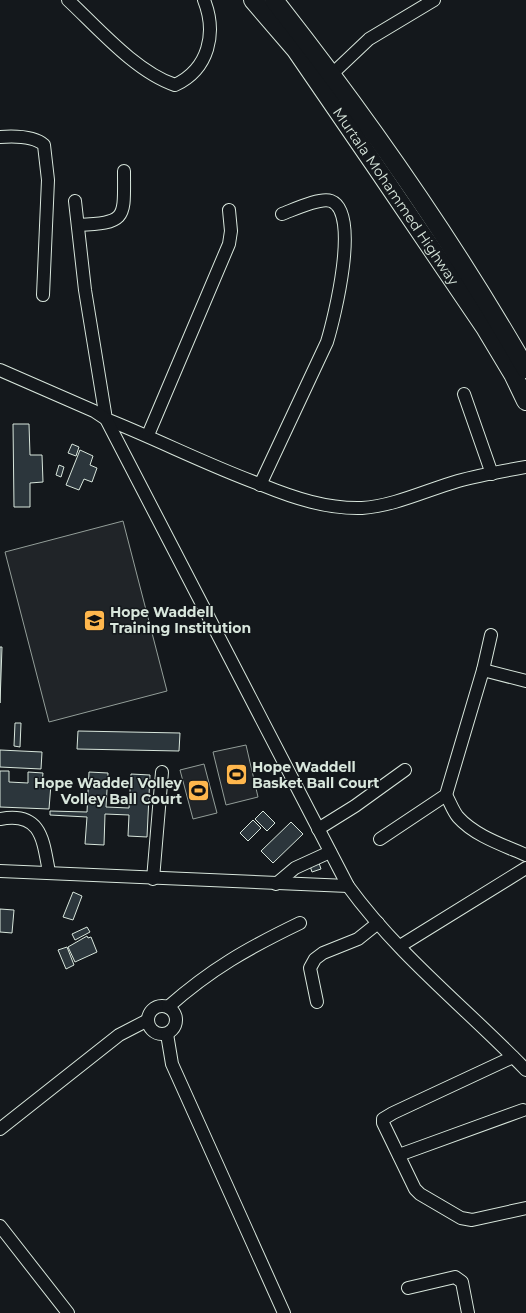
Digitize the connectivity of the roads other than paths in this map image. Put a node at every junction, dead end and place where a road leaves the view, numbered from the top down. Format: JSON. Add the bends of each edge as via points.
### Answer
{"nodes":[{"id":1,"x":68,"y":0,"type":"edge"},
{"id":2,"x":204,"y":0,"type":"edge"},
{"id":3,"x":253,"y":0,"type":"edge"},
{"id":4,"x":274,"y":0,"type":"edge"},
{"id":5,"x":434,"y":0,"type":"edge"},
{"id":6,"x":331,"y":75,"type":"junction"},
{"id":7,"x":0,"y":136,"type":"edge"},
{"id":8,"x":124,"y":171,"type":"dead end"},
{"id":9,"x":75,"y":201,"type":"dead end"},
{"id":10,"x":229,"y":210,"type":"dead end"},
{"id":11,"x":282,"y":214,"type":"dead end"},
{"id":12,"x":78,"y":225,"type":"junction"},
{"id":13,"x":43,"y":295,"type":"dead end"},
{"id":14,"x":526,"y":369,"type":"edge"},
{"id":15,"x":0,"y":370,"type":"edge"},
{"id":16,"x":464,"y":394,"type":"dead end"},
{"id":17,"x":526,"y":401,"type":"edge"},
{"id":18,"x":106,"y":419,"type":"junction"},
{"id":19,"x":148,"y":435,"type":"junction"},
{"id":20,"x":526,"y":467,"type":"edge"},
{"id":21,"x":492,"y":474,"type":"junction"},
{"id":22,"x":260,"y":485,"type":"junction"},
{"id":23,"x":491,"y":635,"type":"dead end"},
{"id":24,"x":483,"y":670,"type":"junction"},
{"id":25,"x":526,"y":681,"type":"edge"},
{"id":26,"x":405,"y":770,"type":"dead end"},
{"id":27,"x":162,"y":772,"type":"dead end"},
{"id":28,"x":446,"y":795,"type":"junction"},
{"id":29,"x":0,"y":819,"type":"edge"},
{"id":30,"x":318,"y":829,"type":"junction"},
{"id":31,"x":380,"y":839,"type":"dead end"},
{"id":32,"x":330,"y":852,"type":"junction"},
{"id":33,"x":526,"y":855,"type":"edge"},
{"id":34,"x":526,"y":868,"type":"edge"},
{"id":35,"x":0,"y":871,"type":"edge"},
{"id":36,"x":49,"y":872,"type":"junction"},
{"id":37,"x":153,"y":879,"type":"junction"},
{"id":38,"x":276,"y":884,"type":"junction"},
{"id":39,"x":348,"y":886,"type":"junction"},
{"id":40,"x":378,"y":922,"type":"junction"},
{"id":41,"x":300,"y":923,"type":"dead end"},
{"id":42,"x":400,"y":946,"type":"junction"},
{"id":43,"x":317,"y":1002,"type":"dead end"},
{"id":44,"x":168,"y":1007,"type":"junction"},
{"id":45,"x":148,"y":1020,"type":"junction"},
{"id":46,"x":167,"y":1034,"type":"junction"},
{"id":47,"x":514,"y":1057,"type":"junction"},
{"id":48,"x":526,"y":1070,"type":"edge"},
{"id":49,"x":523,"y":1110,"type":"dead end"},
{"id":50,"x":0,"y":1128,"type":"edge"},
{"id":51,"x":399,"y":1155,"type":"junction"},
{"id":52,"x":526,"y":1208,"type":"edge"},
{"id":53,"x":0,"y":1226,"type":"edge"},
{"id":54,"x":408,"y":1288,"type":"dead end"},
{"id":55,"x":68,"y":1313,"type":"edge"},
{"id":56,"x":284,"y":1313,"type":"edge"},
{"id":57,"x":468,"y":1313,"type":"edge"}],
"edges":[{"from":1,"to":2,"type":"street","via":[[137,64],[175,85],[188,79],[200,64],[210,41],[210,14]]},
{"from":3,"to":17,"type":"highway","name":"Murtala Mohammed Highway","via":[[296,50],[381,174],[486,329]]},
{"from":4,"to":6,"type":"highway","name":"Murtala Mohammed Highway"},
{"from":5,"to":6,"type":"street","via":[[369,39]]},
{"from":6,"to":14,"type":"highway","name":"Murtala Mohammed Highway","via":[[444,237],[503,328]]},
{"from":7,"to":13,"type":"street","via":[[28,138],[40,141],[44,145],[48,180]]},
{"from":8,"to":12,"type":"street","via":[[124,201],[119,218],[98,224]]},
{"from":9,"to":12,"type":"street"},
{"from":10,"to":19,"type":"street","via":[[231,231],[228,244]]},
{"from":11,"to":22,"type":"street","via":[[323,200],[332,201],[340,209],[342,217],[344,265],[327,342]]},
{"from":12,"to":18,"type":"street","via":[[85,290]]},
{"from":15,"to":18,"type":"street","via":[[94,411]]},
{"from":16,"to":21,"type":"street"},
{"from":18,"to":19,"type":"street"},
{"from":18,"to":30,"type":"street"},
{"from":19,"to":22,"type":"street","via":[[228,473]]},
{"from":20,"to":21,"type":"street"},
{"from":21,"to":22,"type":"street","via":[[459,480],[363,508],[334,507],[310,502]]},
{"from":23,"to":24,"type":"street"},
{"from":24,"to":25,"type":"street"},
{"from":24,"to":28,"type":"street"},
{"from":26,"to":30,"type":"street"},
{"from":27,"to":37,"type":"street"},
{"from":28,"to":31,"type":"street"},
{"from":28,"to":33,"type":"street","via":[[457,816],[466,825],[483,836]]},
{"from":29,"to":36,"type":"street","via":[[24,819],[35,824],[41,834]]},
{"from":30,"to":32,"type":"street"},
{"from":32,"to":38,"type":"street","via":[[294,868]]},
{"from":32,"to":39,"type":"street"},
{"from":34,"to":42,"type":"street"},
{"from":35,"to":36,"type":"street"},
{"from":36,"to":37,"type":"street"},
{"from":37,"to":38,"type":"street","via":[[229,880]]},
{"from":38,"to":39,"type":"street"},
{"from":39,"to":40,"type":"street"},
{"from":40,"to":42,"type":"street"},
{"from":40,"to":43,"type":"street","via":[[358,938],[314,959],[310,968]]},
{"from":41,"to":44,"type":"street","via":[[229,960],[204,976]]},
{"from":42,"to":47,"type":"street"},
{"from":44,"to":45,"type":"street","via":[[154,1008]]},
{"from":44,"to":46,"type":"street","via":[[175,1014],[176,1023]]},
{"from":45,"to":46,"type":"street","via":[[148,1025],[154,1032]]},
{"from":45,"to":50,"type":"street","via":[[119,1035]]},
{"from":46,"to":56,"type":"street","via":[[172,1064]]},
{"from":47,"to":48,"type":"street"},
{"from":47,"to":51,"type":"street","via":[[383,1119],[383,1124]]},
{"from":49,"to":51,"type":"street"},
{"from":51,"to":52,"type":"street","via":[[415,1189],[461,1218],[472,1220]]},
{"from":53,"to":55,"type":"street"},
{"from":54,"to":57,"type":"street","via":[[455,1277],[462,1282]]}]}
